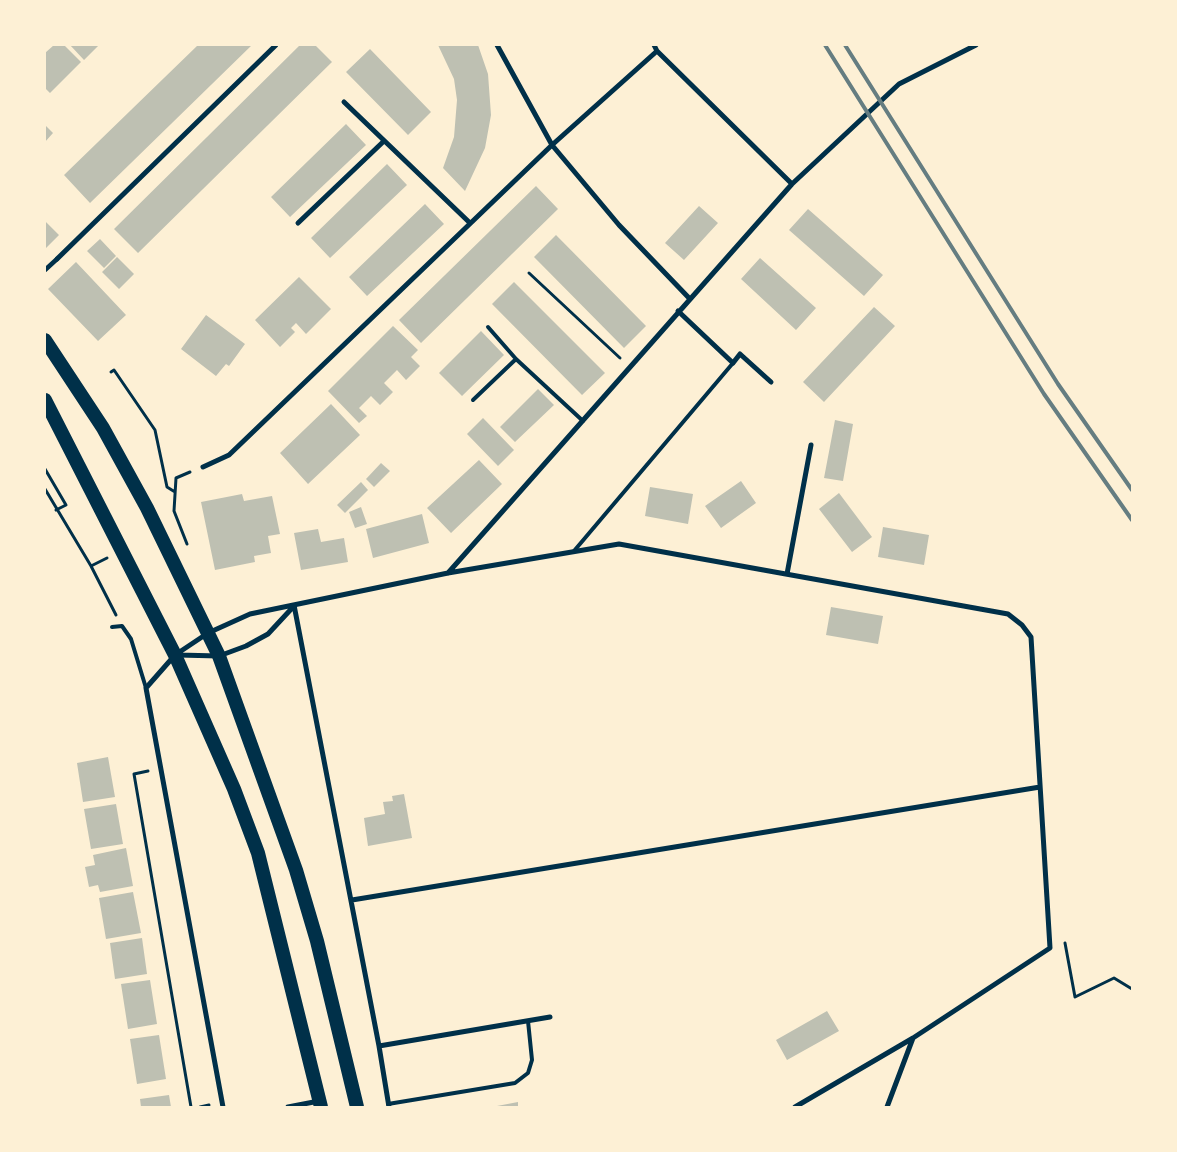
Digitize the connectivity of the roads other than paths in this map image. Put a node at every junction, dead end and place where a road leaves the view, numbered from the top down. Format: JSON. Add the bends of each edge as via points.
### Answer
{"nodes":[{"id":1,"x":276,"y":45,"type":"edge"},
{"id":2,"x":497,"y":45,"type":"edge"},
{"id":3,"x":654,"y":45,"type":"edge"},
{"id":4,"x":976,"y":45,"type":"edge"},
{"id":5,"x":657,"y":52,"type":"junction"},
{"id":6,"x":344,"y":102,"type":"dead end"},
{"id":7,"x":384,"y":141,"type":"junction"},
{"id":8,"x":552,"y":145,"type":"junction"},
{"id":9,"x":792,"y":184,"type":"junction"},
{"id":10,"x":298,"y":223,"type":"dead end"},
{"id":11,"x":470,"y":223,"type":"junction"},
{"id":12,"x":57,"y":259,"type":"joint"},
{"id":13,"x":45,"y":270,"type":"edge"},
{"id":14,"x":689,"y":298,"type":"junction"},
{"id":15,"x":678,"y":311,"type":"junction"},
{"id":16,"x":488,"y":327,"type":"dead end"},
{"id":17,"x":45,"y":340,"type":"edge"},
{"id":18,"x":516,"y":359,"type":"junction"},
{"id":19,"x":732,"y":362,"type":"junction"},
{"id":20,"x":771,"y":382,"type":"dead end"},
{"id":21,"x":45,"y":400,"type":"edge"},
{"id":22,"x":473,"y":400,"type":"dead end"},
{"id":23,"x":583,"y":421,"type":"junction"},
{"id":24,"x":811,"y":445,"type":"dead end"},
{"id":25,"x":202,"y":468,"type":"road end"},
{"id":26,"x":574,"y":552,"type":"junction"},
{"id":27,"x":448,"y":573,"type":"junction"},
{"id":28,"x":788,"y":574,"type":"junction"},
{"id":29,"x":294,"y":605,"type":"junction"},
{"id":30,"x":112,"y":627,"type":"dead end"},
{"id":31,"x":208,"y":633,"type":"junction"},
{"id":32,"x":175,"y":654,"type":"junction"},
{"id":33,"x":219,"y":656,"type":"junction"},
{"id":34,"x":146,"y":688,"type":"junction"},
{"id":35,"x":1040,"y":788,"type":"junction"},
{"id":36,"x":352,"y":900,"type":"junction"},
{"id":37,"x":550,"y":1017,"type":"dead end"},
{"id":38,"x":528,"y":1021,"type":"junction"},
{"id":39,"x":913,"y":1038,"type":"junction"},
{"id":40,"x":379,"y":1046,"type":"junction"},
{"id":41,"x":320,"y":1104,"type":"edge"},
{"id":42,"x":388,"y":1105,"type":"edge"},
{"id":43,"x":798,"y":1106,"type":"edge"},
{"id":44,"x":223,"y":1107,"type":"edge"},
{"id":45,"x":288,"y":1107,"type":"edge"},
{"id":46,"x":357,"y":1107,"type":"edge"},
{"id":47,"x":887,"y":1107,"type":"edge"}],
"edges":[{"from":1,"to":12,"type":"street"},
{"from":2,"to":8,"type":"street"},
{"from":3,"to":5,"type":"street"},
{"from":4,"to":9,"type":"street","via":[[899,84]]},
{"from":5,"to":8,"type":"street"},
{"from":5,"to":9,"type":"street"},
{"from":6,"to":7,"type":"street"},
{"from":7,"to":10,"type":"street"},
{"from":7,"to":11,"type":"street"},
{"from":8,"to":11,"type":"street"},
{"from":8,"to":14,"type":"street","via":[[618,225]]},
{"from":9,"to":14,"type":"street"},
{"from":11,"to":25,"type":"street","via":[[229,455]]},
{"from":12,"to":13,"type":"street"},
{"from":14,"to":15,"type":"street"},
{"from":15,"to":19,"type":"street"},
{"from":15,"to":23,"type":"street"},
{"from":16,"to":18,"type":"lane"},
{"from":17,"to":31,"type":"highway","via":[[102,428],[147,508]]},
{"from":18,"to":22,"type":"lane"},
{"from":18,"to":23,"type":"lane"},
{"from":19,"to":20,"type":"street","via":[[740,354]]},
{"from":19,"to":26,"type":"lane"},
{"from":21,"to":32,"type":"highway"},
{"from":23,"to":27,"type":"street"},
{"from":24,"to":28,"type":"street"},
{"from":26,"to":27,"type":"street"},
{"from":26,"to":28,"type":"street","via":[[618,544]]},
{"from":27,"to":29,"type":"street"},
{"from":28,"to":35,"type":"street","via":[[1008,614],[1022,625],[1031,636]]},
{"from":29,"to":31,"type":"street","via":[[250,614]]},
{"from":29,"to":33,"type":"street","via":[[268,634]]},
{"from":29,"to":36,"type":"street"},
{"from":30,"to":34,"type":"lane","via":[[122,626],[131,639]]},
{"from":31,"to":32,"type":"street"},
{"from":31,"to":33,"type":"highway"},
{"from":32,"to":33,"type":"street"},
{"from":32,"to":34,"type":"street"},
{"from":32,"to":41,"type":"highway","via":[[258,853]]},
{"from":33,"to":46,"type":"highway","via":[[278,818],[318,941]]},
{"from":34,"to":44,"type":"street"},
{"from":35,"to":36,"type":"street"},
{"from":35,"to":39,"type":"street","via":[[1050,945]]},
{"from":36,"to":40,"type":"street"},
{"from":37,"to":38,"type":"street"},
{"from":38,"to":40,"type":"street"},
{"from":38,"to":42,"type":"lane","via":[[532,1060],[528,1073],[515,1083]]},
{"from":39,"to":43,"type":"street"},
{"from":39,"to":47,"type":"street"},
{"from":40,"to":42,"type":"street"},
{"from":41,"to":45,"type":"street"}]}
